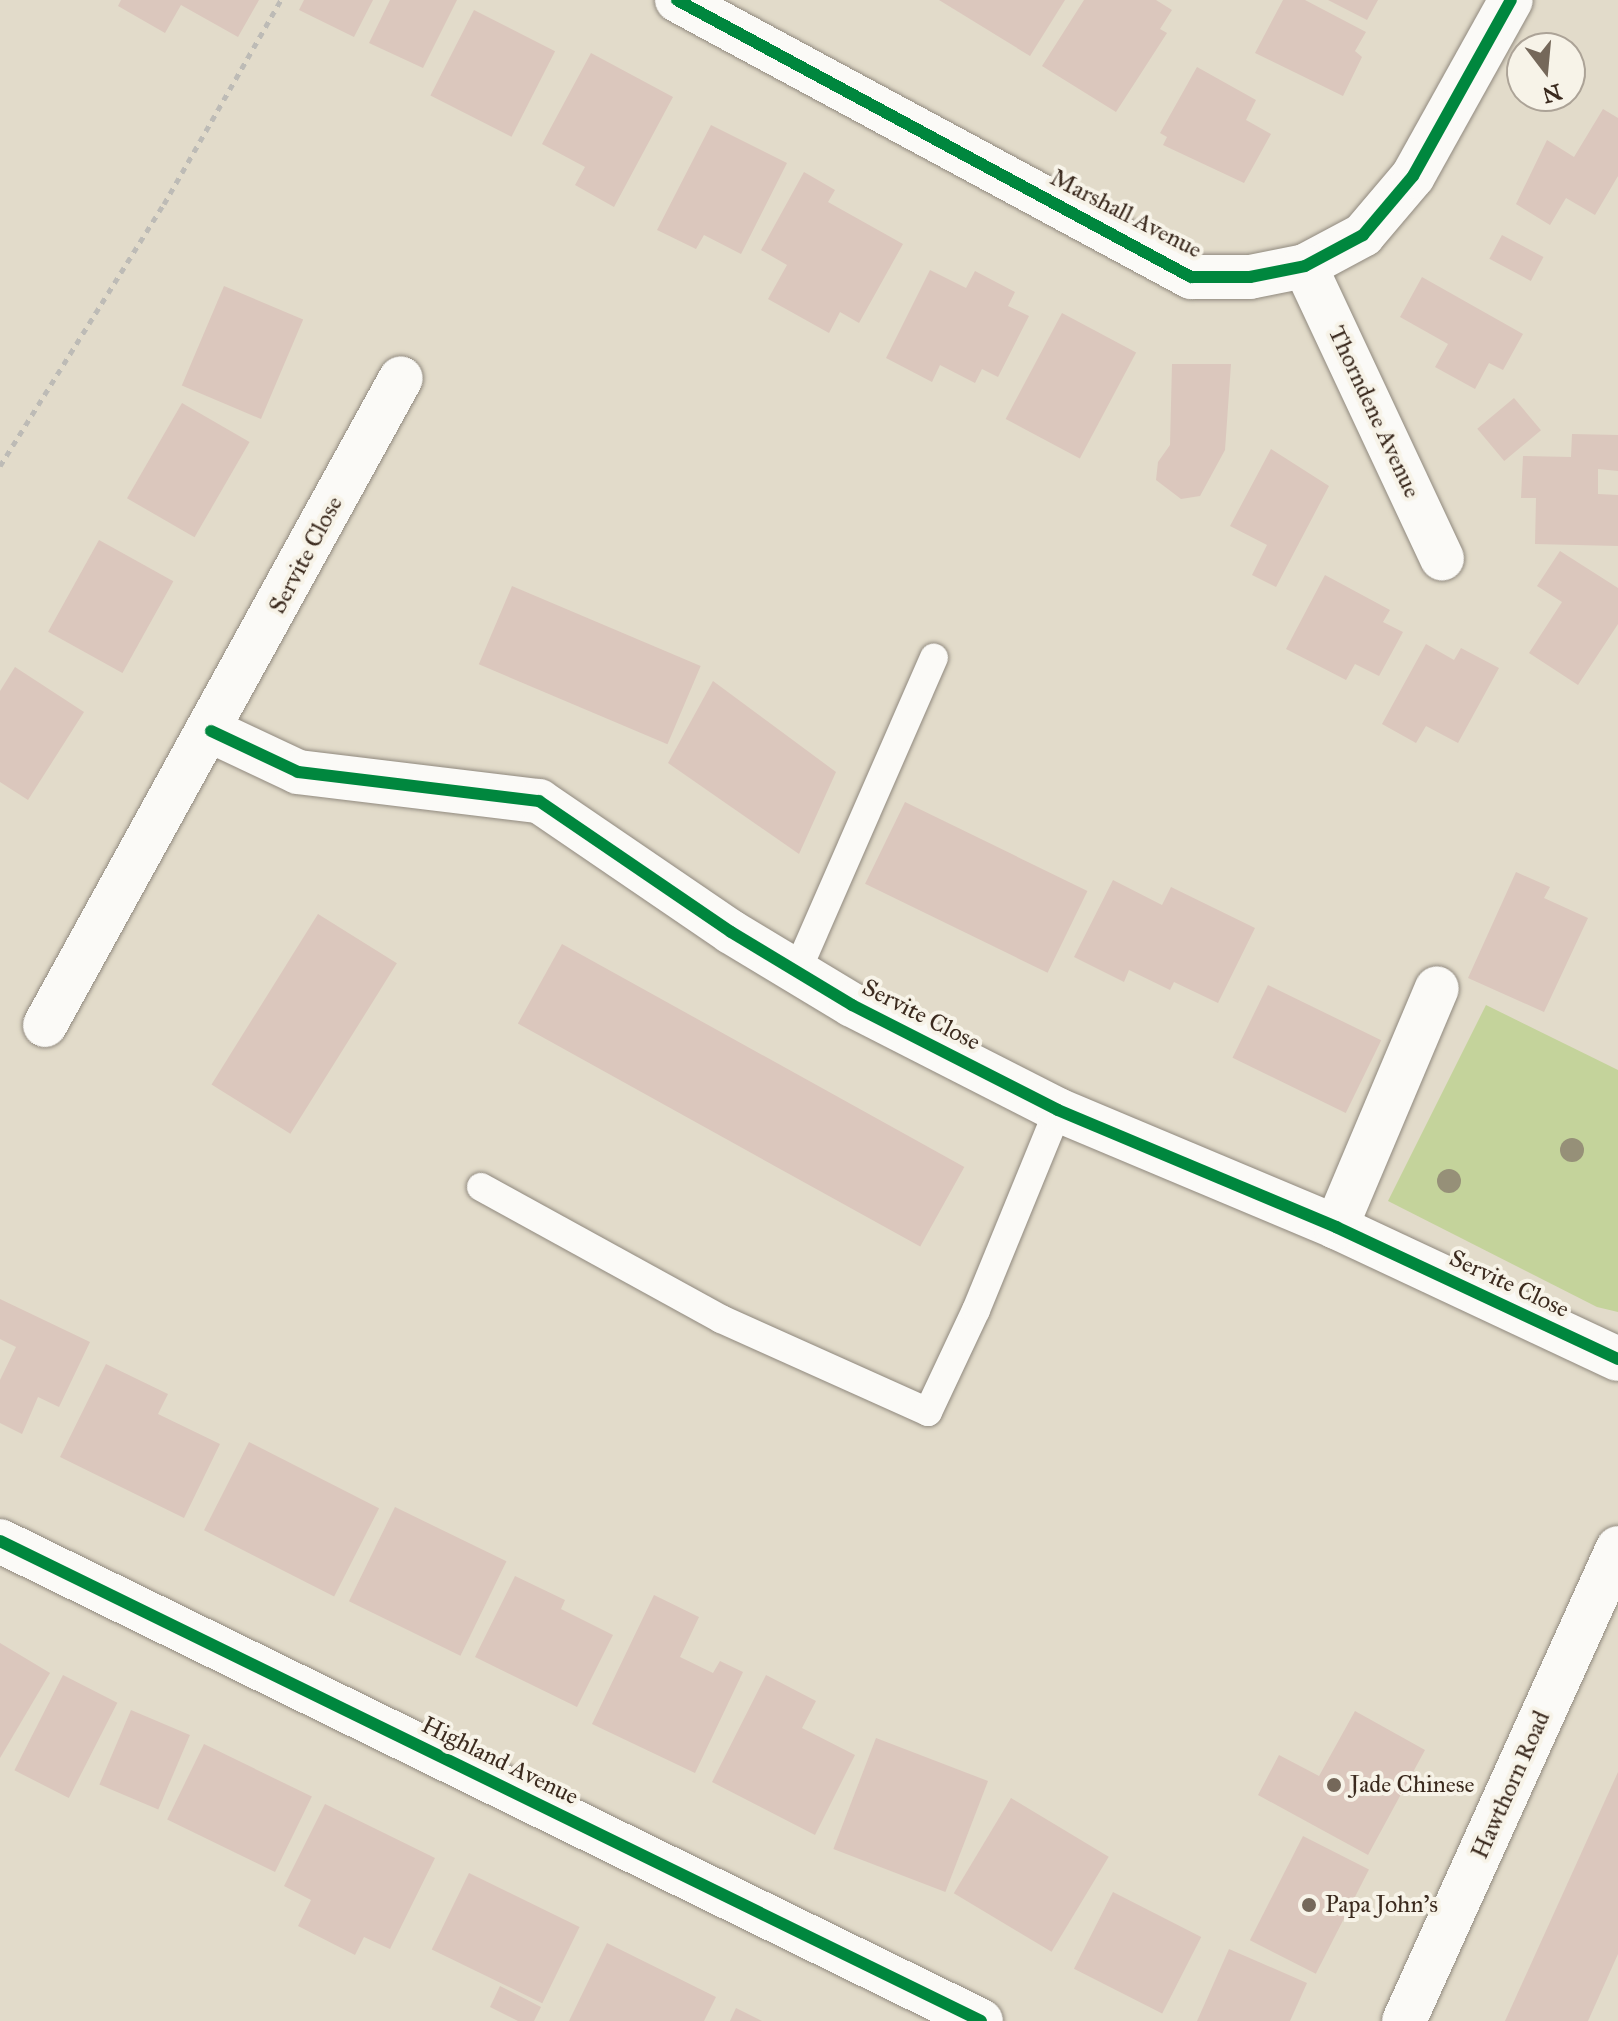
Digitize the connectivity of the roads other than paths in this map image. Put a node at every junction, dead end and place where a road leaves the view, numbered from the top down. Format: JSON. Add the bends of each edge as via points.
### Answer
{"nodes":[{"id":1,"x":677,"y":0,"type":"edge"},
{"id":2,"x":1511,"y":0,"type":"edge"},
{"id":3,"x":1305,"y":266,"type":"junction"},
{"id":4,"x":401,"y":378,"type":"dead end"},
{"id":5,"x":1442,"y":559,"type":"dead end"},
{"id":6,"x":934,"y":658,"type":"dead end"},
{"id":7,"x":211,"y":731,"type":"junction"},
{"id":8,"x":797,"y":971,"type":"junction"},
{"id":9,"x":1437,"y":988,"type":"dead end"},
{"id":10,"x":45,"y":1025,"type":"dead end"},
{"id":11,"x":1058,"y":1110,"type":"junction"},
{"id":12,"x":481,"y":1187,"type":"dead end"},
{"id":13,"x":1336,"y":1227,"type":"junction"},
{"id":14,"x":1618,"y":1359,"type":"edge"},
{"id":15,"x":0,"y":1541,"type":"edge"},
{"id":16,"x":1618,"y":1548,"type":"edge"},
{"id":17,"x":981,"y":2021,"type":"edge"},
{"id":18,"x":1404,"y":2021,"type":"edge"}],
"edges":[{"from":1,"to":3,"type":"street","name":"Marshall Avenue","via":[[1191,277],[1250,277]]},
{"from":2,"to":3,"type":"street","name":"Marshall Avenue","via":[[1413,176],[1363,235]]},
{"from":3,"to":5,"type":"street","name":"Thorndene Avenue"},
{"from":4,"to":7,"type":"street","name":"Servite Close"},
{"from":6,"to":8,"type":"lane"},
{"from":7,"to":8,"type":"street","name":"Servite Close","via":[[298,772],[539,801]]},
{"from":7,"to":10,"type":"street","name":"Servite Close"},
{"from":8,"to":11,"type":"street","name":"Servite Close"},
{"from":9,"to":13,"type":"street"},
{"from":11,"to":12,"type":"lane","via":[[928,1412],[721,1319]]},
{"from":11,"to":13,"type":"street","name":"Servite Close"},
{"from":13,"to":14,"type":"street","name":"Servite Close"},
{"from":15,"to":17,"type":"street","name":"Highland Avenue"},
{"from":16,"to":18,"type":"street","name":"Hawthorn Road"}]}
